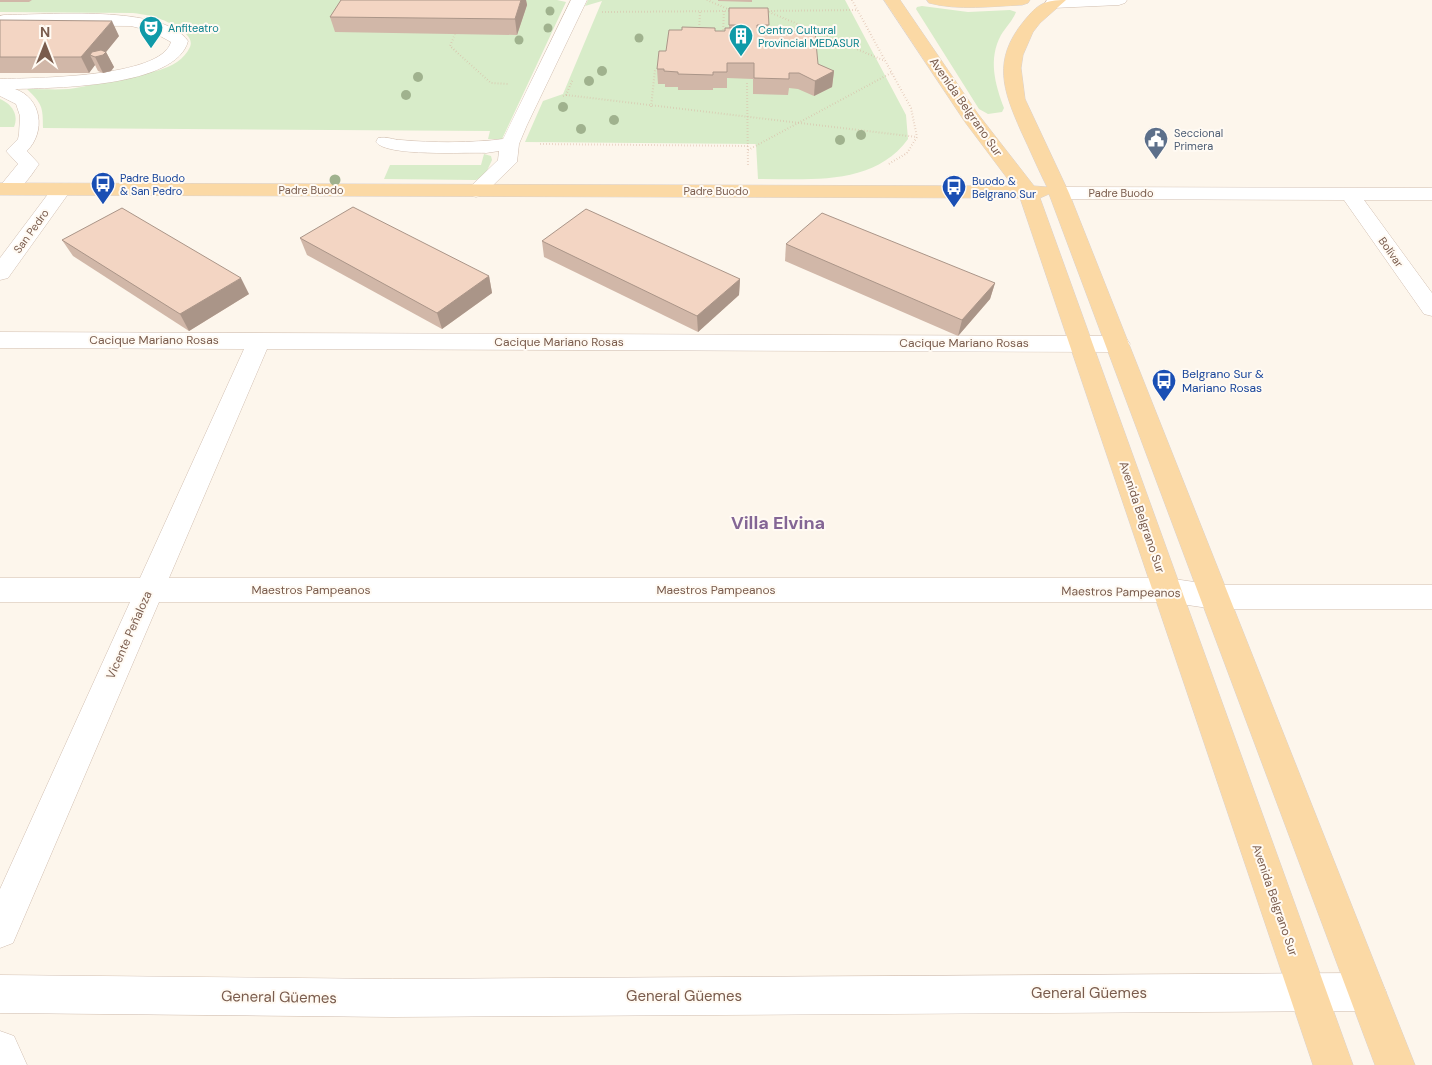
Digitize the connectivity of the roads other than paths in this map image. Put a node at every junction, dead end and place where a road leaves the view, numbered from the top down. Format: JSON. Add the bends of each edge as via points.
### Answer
{"nodes":[{"id":1,"x":579,"y":0,"type":"edge"},
{"id":2,"x":892,"y":0,"type":"edge"},
{"id":3,"x":935,"y":0,"type":"edge"},
{"id":4,"x":1022,"y":0,"type":"edge"},
{"id":5,"x":1119,"y":0,"type":"edge"},
{"id":6,"x":1004,"y":1,"type":"edge"},
{"id":7,"x":1051,"y":1,"type":"edge"},
{"id":8,"x":4,"y":20,"type":"edge"},
{"id":9,"x":0,"y":84,"type":"edge"},
{"id":10,"x":0,"y":90,"type":"edge"},
{"id":11,"x":384,"y":142,"type":"dead end"},
{"id":12,"x":510,"y":144,"type":"junction"},
{"id":13,"x":4,"y":189,"type":"edge"},
{"id":14,"x":61,"y":190,"type":"junction"},
{"id":15,"x":476,"y":191,"type":"junction"},
{"id":16,"x":1028,"y":192,"type":"junction"},
{"id":17,"x":1059,"y":193,"type":"junction"},
{"id":18,"x":1350,"y":194,"type":"junction"},
{"id":19,"x":1432,"y":194,"type":"edge"},
{"id":20,"x":0,"y":273,"type":"edge"},
{"id":21,"x":1432,"y":309,"type":"edge"},
{"id":22,"x":0,"y":340,"type":"edge"},
{"id":23,"x":258,"y":341,"type":"junction"},
{"id":24,"x":1082,"y":344,"type":"junction"},
{"id":25,"x":1118,"y":344,"type":"junction"},
{"id":26,"x":0,"y":590,"type":"edge"},
{"id":27,"x":149,"y":590,"type":"junction"},
{"id":28,"x":1167,"y":590,"type":"junction"},
{"id":29,"x":1215,"y":597,"type":"junction"},
{"id":30,"x":1432,"y":597,"type":"edge"},
{"id":31,"x":0,"y":930,"type":"edge"},
{"id":32,"x":1308,"y":992,"type":"junction"},
{"id":33,"x":1367,"y":992,"type":"junction"},
{"id":34,"x":0,"y":994,"type":"edge"},
{"id":35,"x":0,"y":1050,"type":"edge"},
{"id":36,"x":8,"y":1065,"type":"edge"},
{"id":37,"x":1333,"y":1065,"type":"edge"},
{"id":38,"x":1396,"y":1065,"type":"edge"}],
"edges":[{"from":1,"to":12,"type":"street"},
{"from":2,"to":16,"type":"main road","name":"Avenida Belgrano Sur","via":[[971,118]]},
{"from":3,"to":6,"type":"main road","via":[[969,3]]},
{"from":4,"to":6,"type":"main road"},
{"from":5,"to":7,"type":"street"},
{"from":7,"to":17,"type":"main road","via":[[1034,18],[1016,45],[1012,67],[1013,88],[1020,111]]},
{"from":8,"to":9,"type":"street","via":[[129,20],[171,33],[180,41],[177,51],[166,61],[126,73],[68,83]]},
{"from":10,"to":13,"type":"street","via":[[19,97],[26,105],[30,124],[27,139],[16,151],[29,164]]},
{"from":11,"to":12,"type":"street","via":[[398,146],[486,147]]},
{"from":12,"to":15,"type":"street","via":[[508,162]]},
{"from":13,"to":14,"type":"main road","name":"Padre Buodo"},
{"from":14,"to":15,"type":"main road","name":"Padre Buodo"},
{"from":14,"to":20,"type":"street","name":"San Pedro"},
{"from":15,"to":16,"type":"main road","name":"Padre Buodo"},
{"from":16,"to":17,"type":"main road","name":"Padre Buodo"},
{"from":16,"to":24,"type":"main road","name":"Avenida Belgrano Sur"},
{"from":17,"to":18,"type":"street","name":"Padre Buodo"},
{"from":17,"to":25,"type":"main road"},
{"from":18,"to":19,"type":"street","name":"Padre Buodo"},
{"from":18,"to":21,"type":"street","name":"Bolívar"},
{"from":22,"to":23,"type":"street","name":"Cacique Mariano Rosas"},
{"from":23,"to":24,"type":"street","name":"Cacique Mariano Rosas"},
{"from":23,"to":27,"type":"street","name":"Vicente Peñaloza"},
{"from":24,"to":25,"type":"street","name":"Cacique Mariano Rosas"},
{"from":24,"to":28,"type":"main road","name":"Avenida Belgrano Sur"},
{"from":25,"to":29,"type":"main road"},
{"from":26,"to":27,"type":"street","name":"Maestros Pampeanos"},
{"from":27,"to":28,"type":"street","name":"Maestros Pampeanos"},
{"from":27,"to":31,"type":"street","name":"Vicente Peñaloza"},
{"from":28,"to":29,"type":"street","name":"Maestros Pampeanos"},
{"from":28,"to":32,"type":"main road","name":"Avenida Belgrano Sur"},
{"from":29,"to":30,"type":"street","name":"Maestros Pampeanos"},
{"from":29,"to":33,"type":"main road"},
{"from":32,"to":33,"type":"street","name":"General Güemes"},
{"from":32,"to":34,"type":"street","name":"General Güemes","via":[[402,998]]},
{"from":32,"to":37,"type":"main road","name":"Avenida Belgrano Sur"},
{"from":33,"to":38,"type":"main road"},
{"from":35,"to":36,"type":"street"}]}
